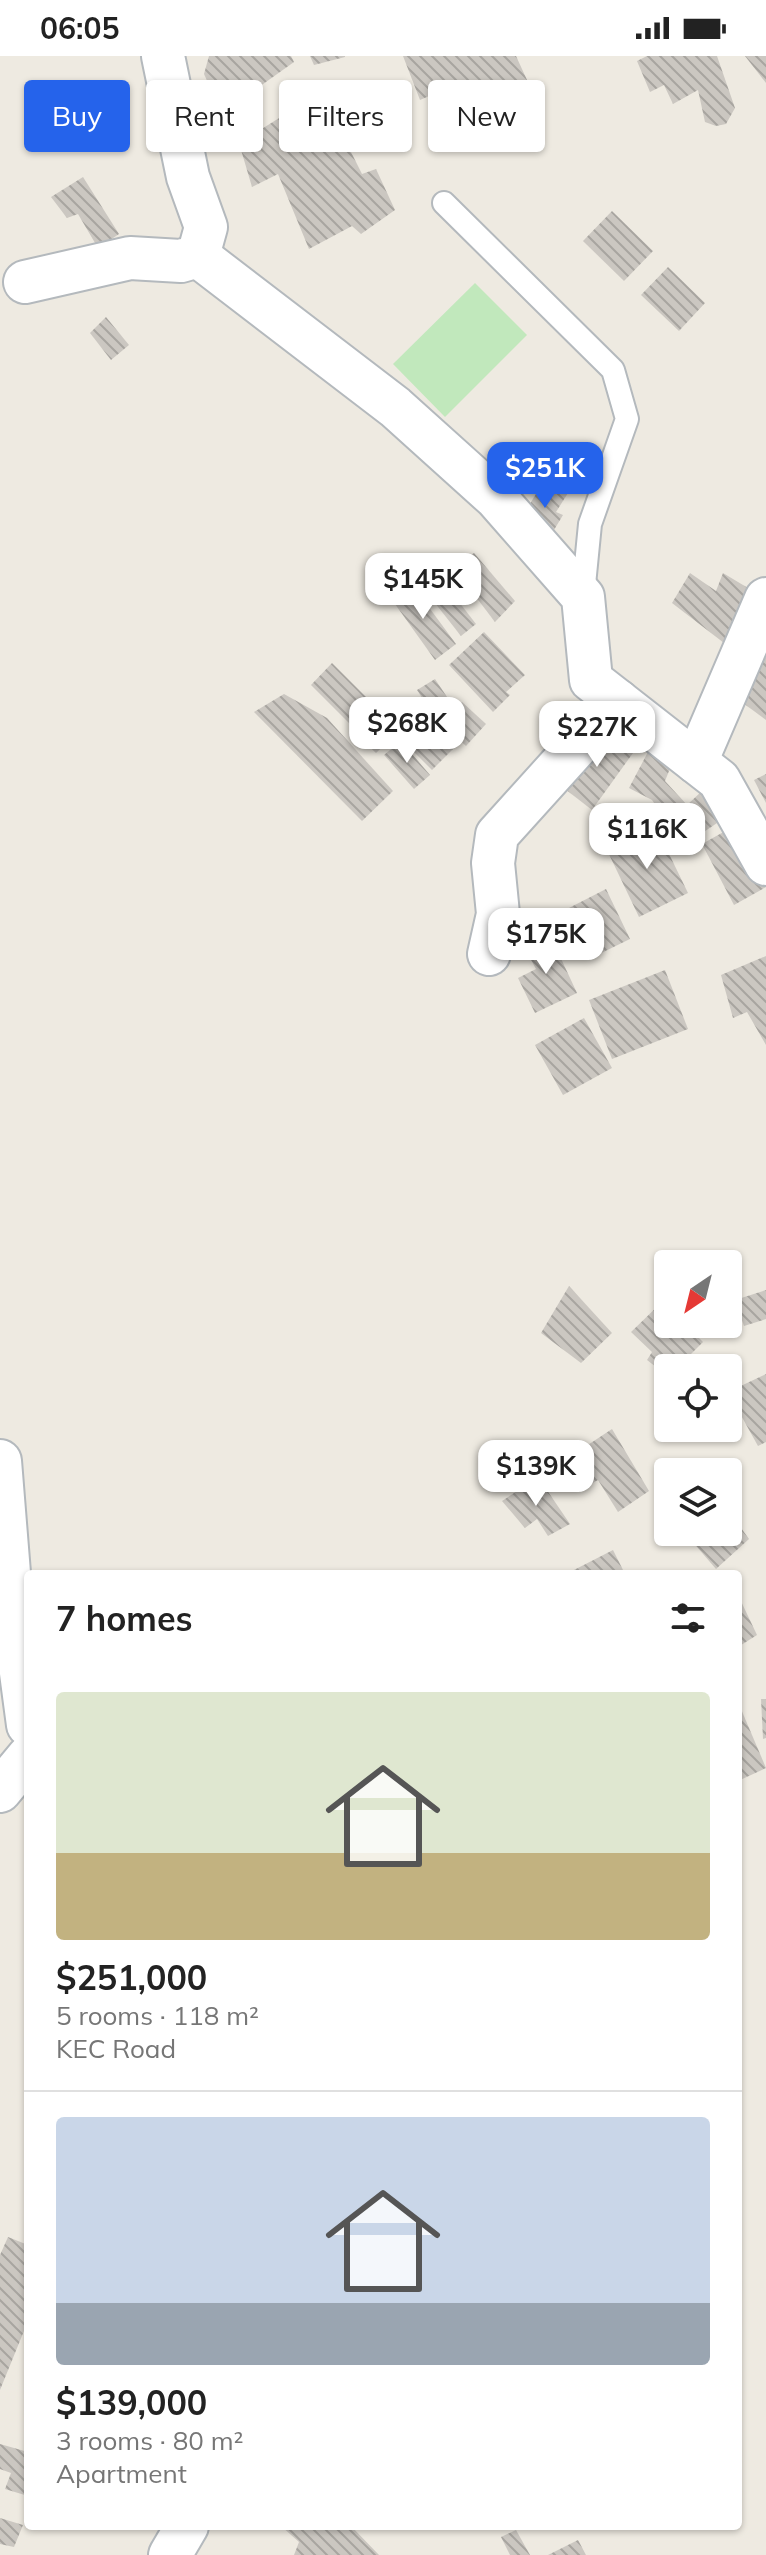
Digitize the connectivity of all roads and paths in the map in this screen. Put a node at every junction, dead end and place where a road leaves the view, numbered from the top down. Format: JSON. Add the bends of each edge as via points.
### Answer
{"nodes":[{"id":1,"x":163,"y":56,"type":"edge"},
{"id":2,"x":444,"y":203,"type":"dead end"},
{"id":3,"x":198,"y":256,"type":"junction"},
{"id":4,"x":25,"y":282,"type":"dead end"},
{"id":5,"x":583,"y":597,"type":"junction"},
{"id":6,"x":766,"y":599,"type":"edge"},
{"id":7,"x":618,"y":701,"type":"junction"},
{"id":8,"x":696,"y":762,"type":"junction"},
{"id":9,"x":766,"y":864,"type":"edge"},
{"id":10,"x":489,"y":954,"type":"dead end"},
{"id":11,"x":0,"y":1461,"type":"edge"},
{"id":12,"x":6,"y":1598,"type":"edge"},
{"id":13,"x":24,"y":1702,"type":"edge"},
{"id":14,"x":24,"y":1762,"type":"edge"},
{"id":15,"x":0,"y":1791,"type":"edge"},
{"id":16,"x":185,"y":2530,"type":"edge"},
{"id":17,"x":170,"y":2555,"type":"edge"}],
"edges":[{"from":1,"to":3,"type":"street","via":[[188,177],[206,227]]},
{"from":2,"to":5,"type":"lane","via":[[613,370],[627,419],[590,524]]},
{"from":3,"to":4,"type":"street","via":[[181,261],[130,258]]},
{"from":3,"to":5,"type":"street","via":[[395,407],[496,498]]},
{"from":5,"to":7,"type":"street","via":[[591,680]]},
{"from":6,"to":8,"type":"street"},
{"from":7,"to":8,"type":"street"},
{"from":7,"to":10,"type":"street","via":[[497,835],[493,863],[498,914]]},
{"from":8,"to":9,"type":"street","via":[[719,780]]},
{"from":11,"to":12,"type":"street"},
{"from":12,"to":13,"type":"street"},
{"from":14,"to":15,"type":"street"},
{"from":16,"to":17,"type":"street"}]}
